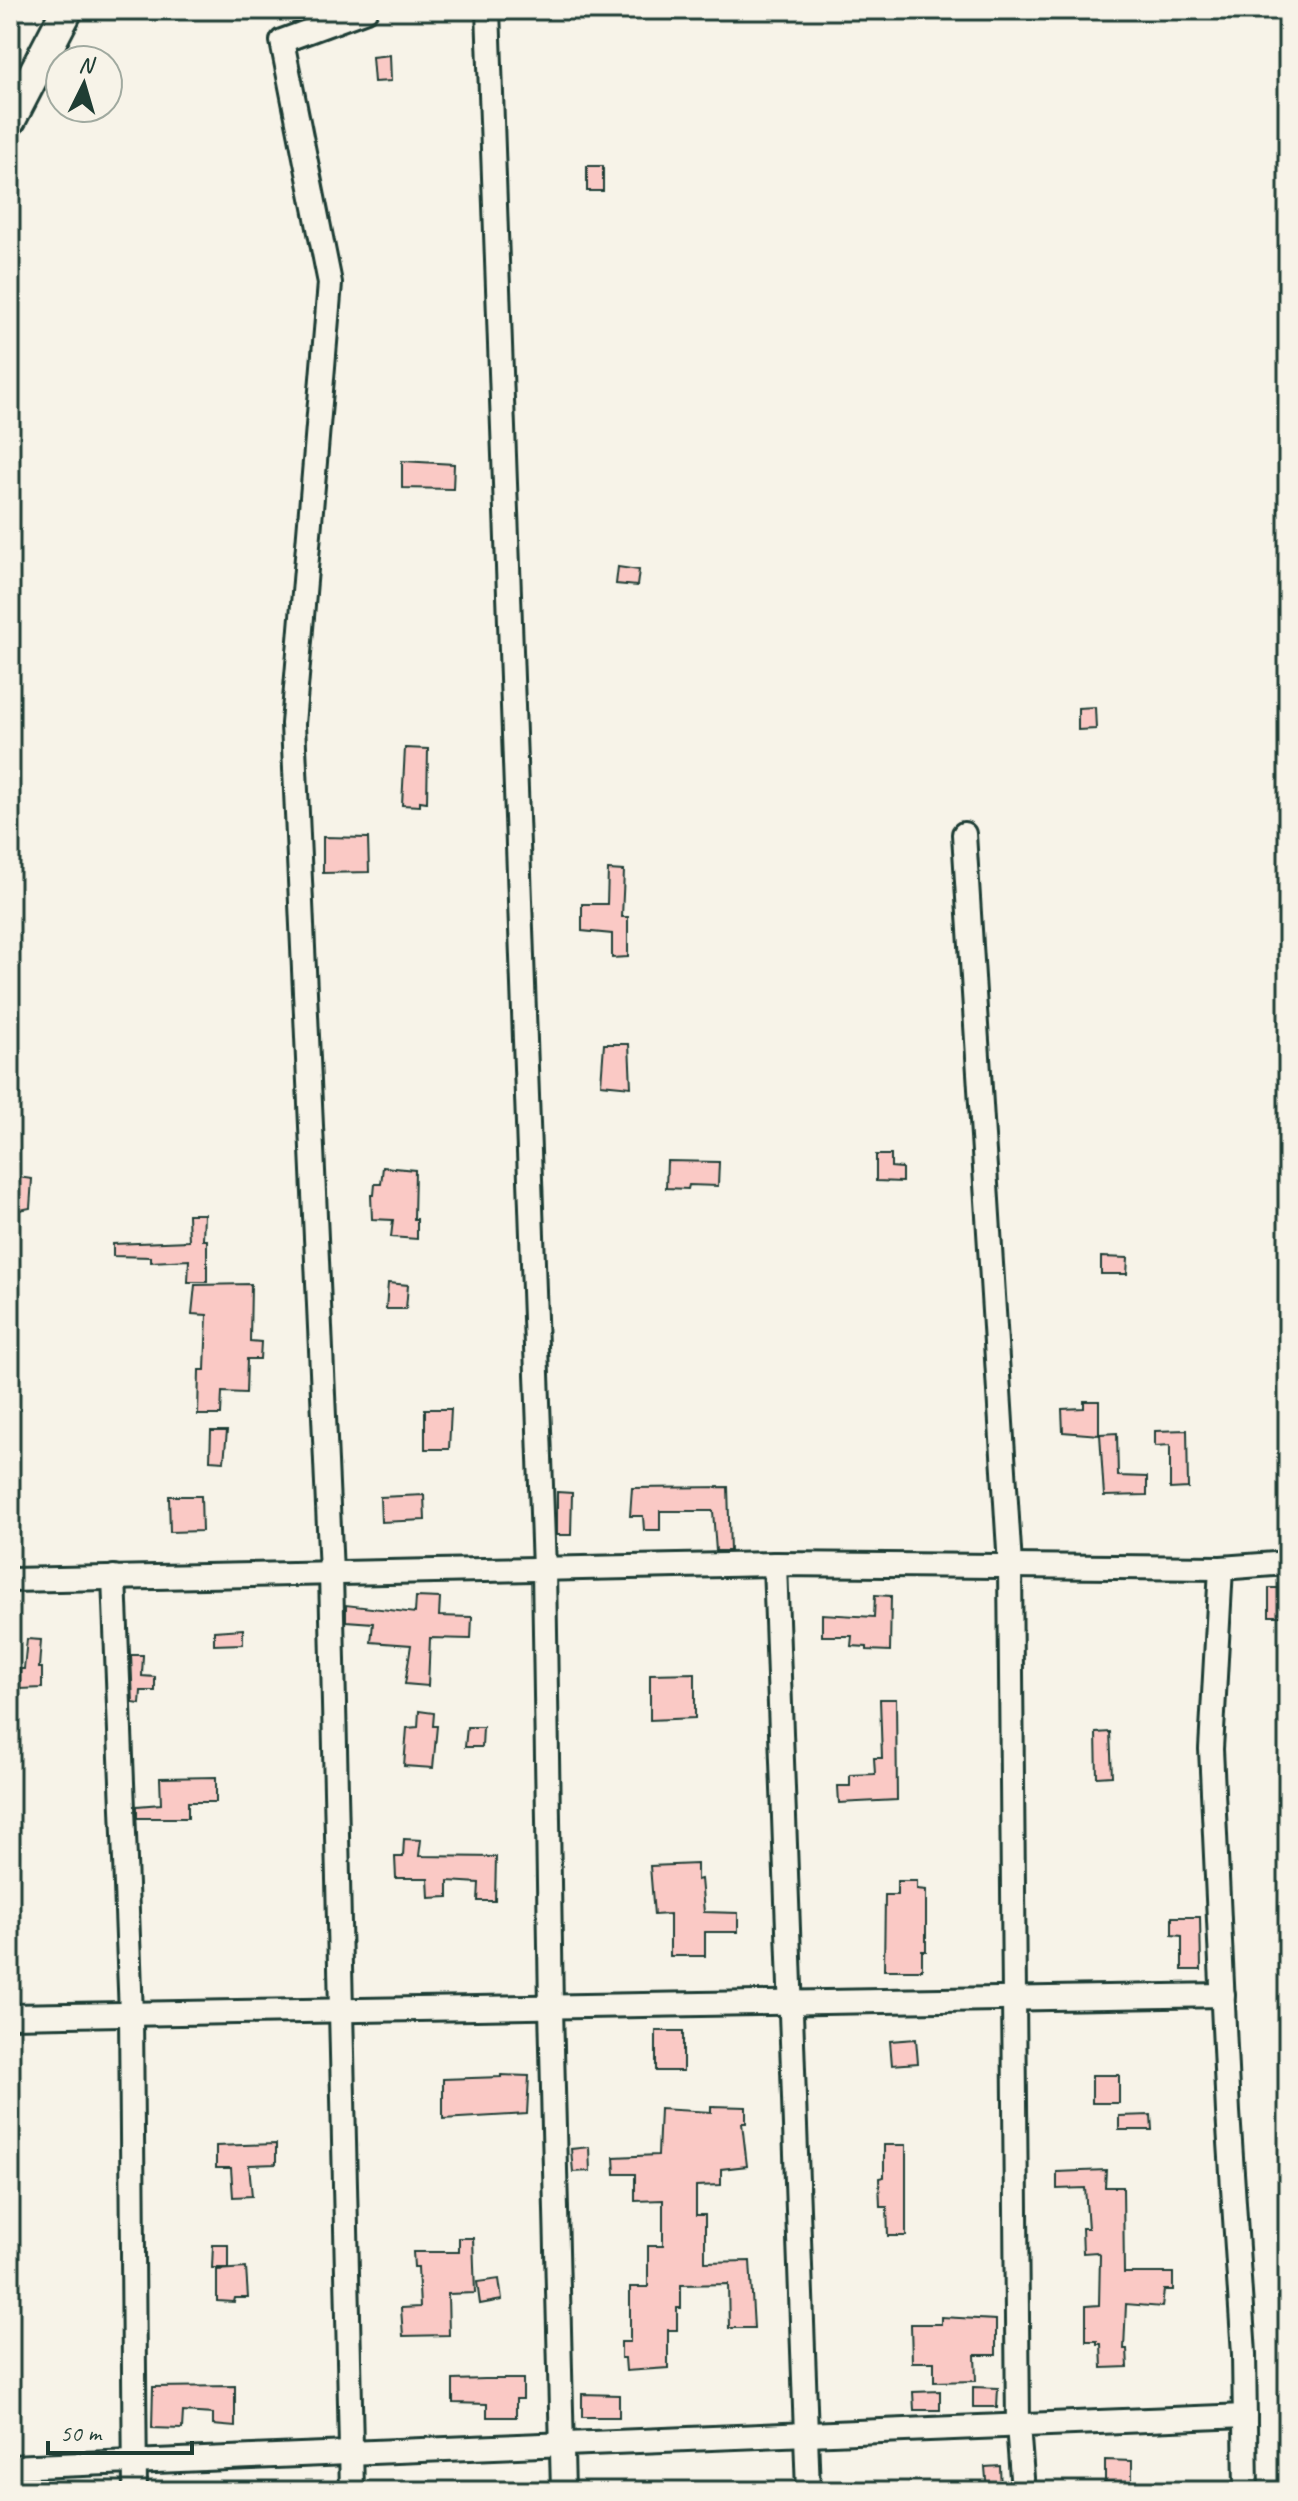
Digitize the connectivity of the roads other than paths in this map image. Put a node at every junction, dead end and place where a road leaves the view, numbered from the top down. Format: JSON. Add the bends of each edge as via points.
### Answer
{"nodes":[{"id":1,"x":67,"y":10,"type":"edge"},
{"id":2,"x":366,"y":10,"type":"edge"},
{"id":3,"x":488,"y":10,"type":"edge"},
{"id":4,"x":10,"y":120,"type":"edge"},
{"id":5,"x":964,"y":834,"type":"dead end"},
{"id":6,"x":1288,"y":1563,"type":"edge"},
{"id":7,"x":775,"y":1564,"type":"junction"},
{"id":8,"x":1010,"y":1566,"type":"junction"},
{"id":9,"x":1221,"y":1568,"type":"junction"},
{"id":10,"x":544,"y":1569,"type":"junction"},
{"id":11,"x":331,"y":1573,"type":"junction"},
{"id":12,"x":114,"y":1577,"type":"junction"},
{"id":13,"x":10,"y":1580,"type":"edge"},
{"id":14,"x":1223,"y":1995,"type":"junction"},
{"id":15,"x":1014,"y":1999,"type":"junction"},
{"id":16,"x":792,"y":2004,"type":"junction"},
{"id":17,"x":551,"y":2008,"type":"junction"},
{"id":18,"x":341,"y":2011,"type":"junction"},
{"id":19,"x":131,"y":2014,"type":"junction"},
{"id":20,"x":10,"y":2016,"type":"edge"},
{"id":21,"x":1245,"y":2416,"type":"junction"},
{"id":22,"x":1018,"y":2425,"type":"junction"},
{"id":23,"x":808,"y":2434,"type":"junction"},
{"id":24,"x":562,"y":2444,"type":"junction"},
{"id":25,"x":352,"y":2453,"type":"junction"},
{"id":26,"x":135,"y":2461,"type":"junction"},
{"id":27,"x":10,"y":2467,"type":"edge"},
{"id":28,"x":135,"y":2491,"type":"edge"},
{"id":29,"x":352,"y":2491,"type":"edge"},
{"id":30,"x":563,"y":2491,"type":"edge"},
{"id":31,"x":808,"y":2491,"type":"edge"},
{"id":32,"x":1023,"y":2491,"type":"edge"},
{"id":33,"x":1246,"y":2491,"type":"edge"}],
"edges":[{"from":1,"to":4,"type":"street"},
{"from":2,"to":11,"type":"street","via":[[282,41],[330,283],[293,724]]},
{"from":3,"to":10,"type":"street"},
{"from":5,"to":8,"type":"street"},
{"from":6,"to":9,"type":"street"},
{"from":7,"to":8,"type":"street"},
{"from":7,"to":10,"type":"street"},
{"from":7,"to":16,"type":"street"},
{"from":8,"to":9,"type":"street"},
{"from":8,"to":15,"type":"street"},
{"from":9,"to":14,"type":"street","via":[[1211,1749]]},
{"from":10,"to":11,"type":"street"},
{"from":10,"to":17,"type":"street"},
{"from":11,"to":12,"type":"street"},
{"from":11,"to":18,"type":"street"},
{"from":12,"to":13,"type":"street"},
{"from":12,"to":19,"type":"street"},
{"from":14,"to":15,"type":"street"},
{"from":14,"to":21,"type":"street"},
{"from":15,"to":16,"type":"street"},
{"from":15,"to":22,"type":"street"},
{"from":16,"to":17,"type":"street"},
{"from":16,"to":23,"type":"street"},
{"from":17,"to":18,"type":"street"},
{"from":17,"to":24,"type":"street"},
{"from":18,"to":19,"type":"street"},
{"from":18,"to":25,"type":"street"},
{"from":19,"to":20,"type":"street"},
{"from":19,"to":26,"type":"street"},
{"from":21,"to":22,"type":"street"},
{"from":21,"to":33,"type":"street"},
{"from":22,"to":23,"type":"street"},
{"from":22,"to":32,"type":"street"},
{"from":23,"to":24,"type":"street"},
{"from":23,"to":31,"type":"street"},
{"from":24,"to":25,"type":"street"},
{"from":24,"to":30,"type":"street"},
{"from":25,"to":26,"type":"street"},
{"from":25,"to":29,"type":"street"},
{"from":26,"to":27,"type":"street"},
{"from":26,"to":28,"type":"street"}]}
